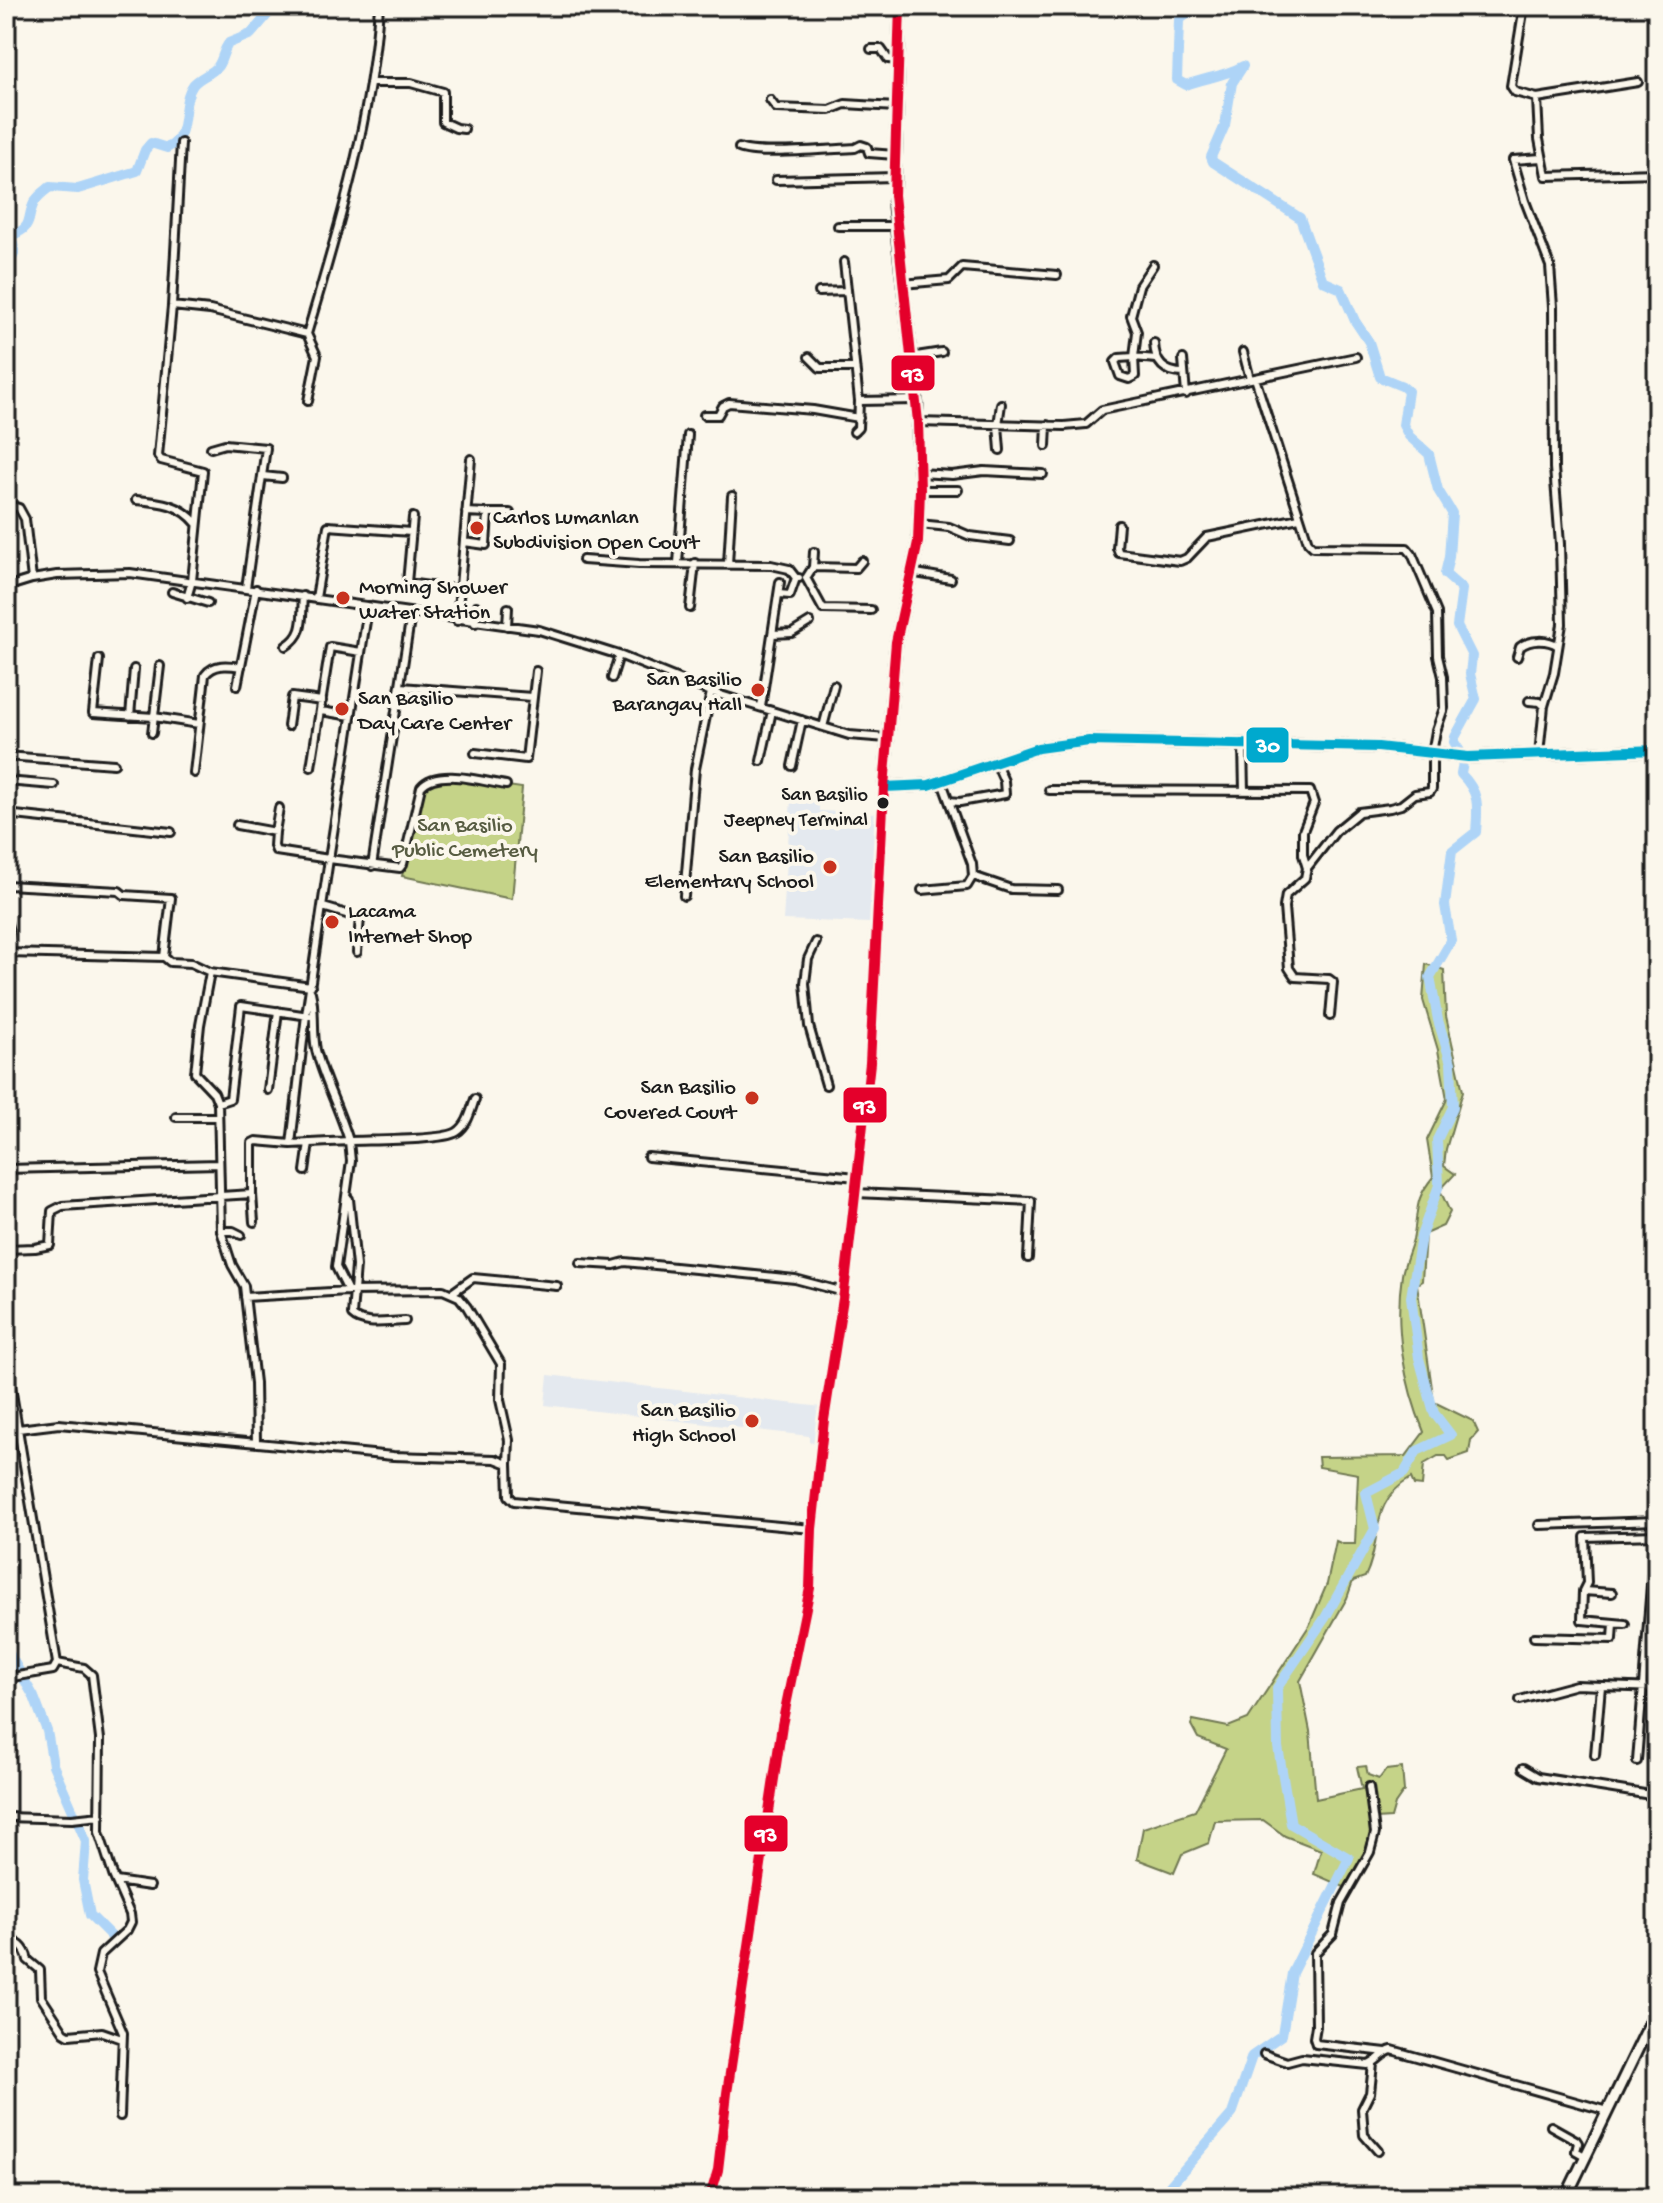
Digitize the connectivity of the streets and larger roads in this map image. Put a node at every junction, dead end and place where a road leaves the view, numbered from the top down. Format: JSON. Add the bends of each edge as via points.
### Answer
{"nodes":[{"id":1,"x":379,"y":6,"type":"edge"},
{"id":2,"x":900,"y":6,"type":"edge"},
{"id":3,"x":1524,"y":6,"type":"edge"},
{"id":4,"x":871,"y":49,"type":"dead end"},
{"id":5,"x":898,"y":60,"type":"junction"},
{"id":6,"x":1638,"y":82,"type":"dead end"},
{"id":7,"x":370,"y":83,"type":"junction"},
{"id":8,"x":1537,"y":98,"type":"junction"},
{"id":9,"x":770,"y":100,"type":"dead end"},
{"id":10,"x":896,"y":107,"type":"junction"},
{"id":11,"x":464,"y":129,"type":"dead end"},
{"id":12,"x":181,"y":143,"type":"dead end"},
{"id":13,"x":739,"y":148,"type":"dead end"},
{"id":14,"x":895,"y":155,"type":"junction"},
{"id":15,"x":1542,"y":158,"type":"junction"},
{"id":16,"x":1657,"y":173,"type":"edge"},
{"id":17,"x":895,"y":177,"type":"junction"},
{"id":18,"x":776,"y":180,"type":"dead end"},
{"id":19,"x":838,"y":226,"type":"dead end"},
{"id":20,"x":896,"y":226,"type":"junction"},
{"id":21,"x":844,"y":262,"type":"dead end"},
{"id":22,"x":1153,"y":265,"type":"dead end"},
{"id":23,"x":1057,"y":275,"type":"dead end"},
{"id":24,"x":902,"y":284,"type":"junction"},
{"id":25,"x":845,"y":291,"type":"junction"},
{"id":26,"x":819,"y":292,"type":"dead end"},
{"id":27,"x":172,"y":306,"type":"junction"},
{"id":28,"x":307,"y":334,"type":"junction"},
{"id":29,"x":1154,"y":343,"type":"dead end"},
{"id":30,"x":942,"y":352,"type":"dead end"},
{"id":31,"x":1243,"y":352,"type":"dead end"},
{"id":32,"x":809,"y":357,"type":"dead end"},
{"id":33,"x":910,"y":357,"type":"junction"},
{"id":34,"x":1356,"y":357,"type":"dead end"},
{"id":35,"x":1156,"y":359,"type":"junction"},
{"id":36,"x":1183,"y":359,"type":"dead end"},
{"id":37,"x":854,"y":368,"type":"junction"},
{"id":38,"x":1184,"y":373,"type":"junction"},
{"id":39,"x":1252,"y":378,"type":"junction"},
{"id":40,"x":1186,"y":394,"type":"junction"},
{"id":41,"x":916,"y":400,"type":"junction"},
{"id":42,"x":308,"y":401,"type":"dead end"},
{"id":43,"x":859,"y":401,"type":"junction"},
{"id":44,"x":1001,"y":404,"type":"dead end"},
{"id":45,"x":704,"y":415,"type":"dead end"},
{"id":46,"x":859,"y":418,"type":"junction"},
{"id":47,"x":918,"y":422,"type":"junction"},
{"id":48,"x":998,"y":425,"type":"junction"},
{"id":49,"x":1047,"y":425,"type":"junction"},
{"id":50,"x":854,"y":432,"type":"dead end"},
{"id":51,"x":688,"y":435,"type":"dead end"},
{"id":52,"x":1046,"y":446,"type":"dead end"},
{"id":53,"x":211,"y":448,"type":"dead end"},
{"id":54,"x":1000,"y":450,"type":"dead end"},
{"id":55,"x":471,"y":459,"type":"dead end"},
{"id":56,"x":920,"y":473,"type":"junction"},
{"id":57,"x":1043,"y":474,"type":"dead end"},
{"id":58,"x":263,"y":476,"type":"junction"},
{"id":59,"x":282,"y":478,"type":"dead end"},
{"id":60,"x":920,"y":490,"type":"junction"},
{"id":61,"x":958,"y":490,"type":"dead end"},
{"id":62,"x":732,"y":496,"type":"dead end"},
{"id":63,"x":136,"y":500,"type":"dead end"},
{"id":64,"x":6,"y":504,"type":"edge"},
{"id":65,"x":466,"y":512,"type":"junction"},
{"id":66,"x":488,"y":513,"type":"junction"},
{"id":67,"x":510,"y":513,"type":"dead end"},
{"id":68,"x":413,"y":517,"type":"dead end"},
{"id":69,"x":1299,"y":518,"type":"junction"},
{"id":70,"x":919,"y":524,"type":"junction"},
{"id":71,"x":198,"y":525,"type":"junction"},
{"id":72,"x":1119,"y":525,"type":"dead end"},
{"id":73,"x":411,"y":532,"type":"junction"},
{"id":74,"x":1010,"y":541,"type":"dead end"},
{"id":75,"x":464,"y":542,"type":"junction"},
{"id":76,"x":814,"y":552,"type":"dead end"},
{"id":77,"x":583,"y":560,"type":"dead end"},
{"id":78,"x":862,"y":561,"type":"dead end"},
{"id":79,"x":678,"y":563,"type":"junction"},
{"id":80,"x":695,"y":563,"type":"junction"},
{"id":81,"x":728,"y":564,"type":"junction"},
{"id":82,"x":813,"y":567,"type":"junction"},
{"id":83,"x":910,"y":572,"type":"junction"},
{"id":84,"x":796,"y":578,"type":"junction"},
{"id":85,"x":806,"y":578,"type":"junction"},
{"id":86,"x":32,"y":579,"type":"junction"},
{"id":87,"x":951,"y":579,"type":"dead end"},
{"id":88,"x":780,"y":582,"type":"dead end"},
{"id":89,"x":191,"y":584,"type":"junction"},
{"id":90,"x":6,"y":587,"type":"edge"},
{"id":91,"x":246,"y":588,"type":"junction"},
{"id":92,"x":460,"y":590,"type":"junction"},
{"id":93,"x":172,"y":592,"type":"dead end"},
{"id":94,"x":255,"y":594,"type":"junction"},
{"id":95,"x":779,"y":594,"type":"junction"},
{"id":96,"x":187,"y":598,"type":"junction"},
{"id":97,"x":316,"y":598,"type":"junction"},
{"id":98,"x":302,"y":599,"type":"junction"},
{"id":99,"x":208,"y":603,"type":"dead end"},
{"id":100,"x":476,"y":606,"type":"dead end"},
{"id":101,"x":368,"y":608,"type":"junction"},
{"id":102,"x":508,"y":608,"type":"dead end"},
{"id":103,"x":690,"y":608,"type":"dead end"},
{"id":104,"x":871,"y":610,"type":"dead end"},
{"id":105,"x":411,"y":614,"type":"junction"},
{"id":106,"x":457,"y":621,"type":"junction"},
{"id":107,"x":810,"y":622,"type":"dead end"},
{"id":108,"x":475,"y":623,"type":"junction"},
{"id":109,"x":507,"y":626,"type":"junction"},
{"id":110,"x":773,"y":634,"type":"junction"},
{"id":111,"x":286,"y":646,"type":"dead end"},
{"id":112,"x":1558,"y":646,"type":"junction"},
{"id":113,"x":361,"y":652,"type":"junction"},
{"id":114,"x":619,"y":655,"type":"junction"},
{"id":115,"x":1517,"y":657,"type":"dead end"},
{"id":116,"x":99,"y":659,"type":"dead end"},
{"id":117,"x":160,"y":666,"type":"dead end"},
{"id":118,"x":241,"y":667,"type":"junction"},
{"id":119,"x":134,"y":669,"type":"dead end"},
{"id":120,"x":536,"y":671,"type":"dead end"},
{"id":121,"x":612,"y":678,"type":"dead end"},
{"id":122,"x":834,"y":685,"type":"dead end"},
{"id":123,"x":237,"y":686,"type":"dead end"},
{"id":124,"x":401,"y":687,"type":"junction"},
{"id":125,"x":711,"y":692,"type":"junction"},
{"id":126,"x":532,"y":697,"type":"junction"},
{"id":127,"x":322,"y":701,"type":"junction"},
{"id":128,"x":1529,"y":701,"type":"dead end"},
{"id":129,"x":1544,"y":706,"type":"junction"},
{"id":130,"x":761,"y":707,"type":"junction"},
{"id":131,"x":321,"y":711,"type":"junction"},
{"id":132,"x":772,"y":711,"type":"junction"},
{"id":133,"x":130,"y":716,"type":"junction"},
{"id":134,"x":351,"y":716,"type":"junction"},
{"id":135,"x":154,"y":717,"type":"junction"},
{"id":136,"x":802,"y":720,"type":"junction"},
{"id":137,"x":199,"y":724,"type":"junction"},
{"id":138,"x":288,"y":726,"type":"dead end"},
{"id":139,"x":823,"y":727,"type":"junction"},
{"id":140,"x":152,"y":733,"type":"dead end"},
{"id":141,"x":887,"y":738,"type":"junction"},
{"id":142,"x":1243,"y":745,"type":"junction"},
{"id":143,"x":1657,"y":750,"type":"edge"},
{"id":144,"x":475,"y":753,"type":"dead end"},
{"id":145,"x":1437,"y":754,"type":"junction"},
{"id":146,"x":1539,"y":754,"type":"junction"},
{"id":147,"x":6,"y":756,"type":"edge"},
{"id":148,"x":761,"y":761,"type":"dead end"},
{"id":149,"x":996,"y":763,"type":"junction"},
{"id":150,"x":114,"y":764,"type":"dead end"},
{"id":151,"x":792,"y":766,"type":"dead end"},
{"id":152,"x":311,"y":767,"type":"dead end"},
{"id":153,"x":194,"y":773,"type":"dead end"},
{"id":154,"x":6,"y":781,"type":"edge"},
{"id":155,"x":942,"y":782,"type":"junction"},
{"id":156,"x":54,"y":785,"type":"dead end"},
{"id":157,"x":506,"y":785,"type":"dead end"},
{"id":158,"x":884,"y":787,"type":"junction"},
{"id":159,"x":1049,"y":790,"type":"dead end"},
{"id":160,"x":1244,"y":791,"type":"junction"},
{"id":161,"x":949,"y":801,"type":"junction"},
{"id":162,"x":279,"y":808,"type":"dead end"},
{"id":163,"x":6,"y":814,"type":"edge"},
{"id":164,"x":237,"y":825,"type":"dead end"},
{"id":165,"x":171,"y":832,"type":"dead end"},
{"id":166,"x":275,"y":832,"type":"junction"},
{"id":167,"x":329,"y":859,"type":"junction"},
{"id":168,"x":372,"y":866,"type":"junction"},
{"id":169,"x":1307,"y":868,"type":"junction"},
{"id":170,"x":973,"y":876,"type":"junction"},
{"id":171,"x":6,"y":885,"type":"edge"},
{"id":172,"x":922,"y":890,"type":"dead end"},
{"id":173,"x":1058,"y":890,"type":"dead end"},
{"id":174,"x":684,"y":896,"type":"dead end"},
{"id":175,"x":323,"y":907,"type":"junction"},
{"id":176,"x":6,"y":920,"type":"edge"},
{"id":177,"x":816,"y":942,"type":"dead end"},
{"id":178,"x":357,"y":952,"type":"dead end"},
{"id":179,"x":8,"y":953,"type":"edge"},
{"id":180,"x":164,"y":957,"type":"junction"},
{"id":181,"x":6,"y":966,"type":"edge"},
{"id":182,"x":210,"y":972,"type":"junction"},
{"id":183,"x":311,"y":988,"type":"junction"},
{"id":184,"x":278,"y":1011,"type":"junction"},
{"id":185,"x":310,"y":1016,"type":"junction"},
{"id":186,"x":1330,"y":1016,"type":"dead end"},
{"id":187,"x":826,"y":1085,"type":"dead end"},
{"id":188,"x":268,"y":1090,"type":"dead end"},
{"id":189,"x":475,"y":1099,"type":"dead end"},
{"id":190,"x":218,"y":1103,"type":"junction"},
{"id":191,"x":176,"y":1117,"type":"dead end"},
{"id":192,"x":218,"y":1117,"type":"junction"},
{"id":193,"x":6,"y":1127,"type":"edge"},
{"id":194,"x":6,"y":1140,"type":"edge"},
{"id":195,"x":349,"y":1141,"type":"junction"},
{"id":196,"x":309,"y":1143,"type":"junction"},
{"id":197,"x":291,"y":1144,"type":"junction"},
{"id":198,"x":648,"y":1157,"type":"dead end"},
{"id":199,"x":219,"y":1164,"type":"junction"},
{"id":200,"x":6,"y":1169,"type":"edge"},
{"id":201,"x":305,"y":1171,"type":"dead end"},
{"id":202,"x":857,"y":1177,"type":"junction"},
{"id":203,"x":348,"y":1190,"type":"junction"},
{"id":204,"x":856,"y":1193,"type":"junction"},
{"id":205,"x":252,"y":1194,"type":"junction"},
{"id":206,"x":219,"y":1197,"type":"junction"},
{"id":207,"x":254,"y":1222,"type":"dead end"},
{"id":208,"x":221,"y":1231,"type":"junction"},
{"id":209,"x":241,"y":1235,"type":"dead end"},
{"id":210,"x":6,"y":1249,"type":"edge"},
{"id":211,"x":1028,"y":1258,"type":"dead end"},
{"id":212,"x":580,"y":1263,"type":"dead end"},
{"id":213,"x":557,"y":1286,"type":"dead end"},
{"id":214,"x":350,"y":1291,"type":"junction"},
{"id":215,"x":844,"y":1292,"type":"junction"},
{"id":216,"x":452,"y":1293,"type":"junction"},
{"id":217,"x":245,"y":1297,"type":"junction"},
{"id":218,"x":6,"y":1312,"type":"edge"},
{"id":219,"x":405,"y":1321,"type":"dead end"},
{"id":220,"x":1657,"y":1401,"type":"edge"},
{"id":221,"x":1657,"y":1425,"type":"edge"},
{"id":222,"x":18,"y":1429,"type":"junction"},
{"id":223,"x":256,"y":1443,"type":"junction"},
{"id":224,"x":508,"y":1464,"type":"junction"},
{"id":225,"x":1657,"y":1521,"type":"edge"},
{"id":226,"x":1539,"y":1525,"type":"dead end"},
{"id":227,"x":812,"y":1529,"type":"junction"},
{"id":228,"x":1656,"y":1535,"type":"edge"},
{"id":229,"x":1655,"y":1567,"type":"edge"},
{"id":230,"x":1583,"y":1591,"type":"junction"},
{"id":231,"x":1612,"y":1593,"type":"dead end"},
{"id":232,"x":1614,"y":1623,"type":"junction"},
{"id":233,"x":1625,"y":1624,"type":"dead end"},
{"id":234,"x":1534,"y":1637,"type":"dead end"},
{"id":235,"x":57,"y":1663,"type":"junction"},
{"id":236,"x":6,"y":1678,"type":"edge"},
{"id":237,"x":1601,"y":1686,"type":"junction"},
{"id":238,"x":1643,"y":1687,"type":"junction"},
{"id":239,"x":1657,"y":1688,"type":"edge"},
{"id":240,"x":1520,"y":1700,"type":"dead end"},
{"id":241,"x":1595,"y":1755,"type":"dead end"},
{"id":242,"x":1637,"y":1761,"type":"dead end"},
{"id":243,"x":1523,"y":1768,"type":"dead end"},
{"id":244,"x":1369,"y":1787,"type":"dead end"},
{"id":245,"x":1657,"y":1796,"type":"edge"},
{"id":246,"x":100,"y":1816,"type":"junction"},
{"id":247,"x":6,"y":1817,"type":"edge"},
{"id":248,"x":116,"y":1881,"type":"junction"},
{"id":249,"x":150,"y":1886,"type":"dead end"},
{"id":250,"x":6,"y":1938,"type":"edge"},
{"id":251,"x":1657,"y":2009,"type":"edge"},
{"id":252,"x":122,"y":2039,"type":"junction"},
{"id":253,"x":1386,"y":2052,"type":"junction"},
{"id":254,"x":1264,"y":2054,"type":"dead end"},
{"id":255,"x":1373,"y":2064,"type":"junction"},
{"id":256,"x":1608,"y":2111,"type":"junction"},
{"id":257,"x":120,"y":2116,"type":"dead end"},
{"id":258,"x":1551,"y":2126,"type":"dead end"},
{"id":259,"x":1378,"y":2151,"type":"dead end"},
{"id":260,"x":1585,"y":2156,"type":"junction"},
{"id":261,"x":710,"y":2197,"type":"edge"},
{"id":262,"x":1566,"y":2197,"type":"edge"}],
"edges":[{"from":1,"to":7,"type":"street"},
{"from":2,"to":5,"type":"street"},
{"from":3,"to":8,"type":"street","via":[[1511,86]]},
{"from":4,"to":5,"type":"street"},
{"from":5,"to":10,"type":"street"},
{"from":6,"to":8,"type":"street"},
{"from":7,"to":11,"type":"street","via":[[411,83],[443,92],[443,122]]},
{"from":7,"to":28,"type":"street","via":[[340,223]]},
{"from":8,"to":15,"type":"street"},
{"from":9,"to":10,"type":"street","via":[[776,108]]},
{"from":10,"to":14,"type":"street"},
{"from":12,"to":27,"type":"street"},
{"from":13,"to":14,"type":"street","via":[[783,151],[861,145],[869,153]]},
{"from":14,"to":17,"type":"street"},
{"from":15,"to":16,"type":"street","via":[[1546,176],[1552,177]]},
{"from":15,"to":112,"type":"street","via":[[1513,160],[1552,284],[1562,624]]},
{"from":17,"to":18,"type":"street"},
{"from":17,"to":20,"type":"street"},
{"from":19,"to":20,"type":"street"},
{"from":20,"to":24,"type":"street"},
{"from":21,"to":25,"type":"street"},
{"from":22,"to":35,"type":"street","via":[[1139,286],[1131,316],[1137,332],[1134,357]]},
{"from":23,"to":24,"type":"street","via":[[962,267],[949,280]]},
{"from":24,"to":33,"type":"street"},
{"from":25,"to":26,"type":"street"},
{"from":25,"to":37,"type":"street"},
{"from":27,"to":28,"type":"street"},
{"from":27,"to":71,"type":"street","via":[[158,456],[203,471]]},
{"from":28,"to":42,"type":"street","via":[[317,356]]},
{"from":29,"to":35,"type":"street"},
{"from":30,"to":33,"type":"street"},
{"from":31,"to":39,"type":"street"},
{"from":32,"to":37,"type":"street","via":[[820,368]]},
{"from":33,"to":41,"type":"street"},
{"from":34,"to":39,"type":"street"},
{"from":35,"to":38,"type":"street","via":[[1166,370]]},
{"from":36,"to":38,"type":"street"},
{"from":37,"to":43,"type":"street"},
{"from":38,"to":40,"type":"street"},
{"from":39,"to":40,"type":"street"},
{"from":39,"to":69,"type":"street"},
{"from":40,"to":49,"type":"street","via":[[1102,410],[1086,424]]},
{"from":41,"to":43,"type":"street"},
{"from":41,"to":47,"type":"street"},
{"from":43,"to":46,"type":"street"},
{"from":44,"to":48,"type":"street"},
{"from":45,"to":46,"type":"street","via":[[718,415],[729,403]]},
{"from":46,"to":50,"type":"street"},
{"from":47,"to":48,"type":"street"},
{"from":47,"to":56,"type":"street"},
{"from":48,"to":49,"type":"street"},
{"from":48,"to":54,"type":"street"},
{"from":49,"to":52,"type":"street"},
{"from":51,"to":79,"type":"street"},
{"from":53,"to":58,"type":"street","via":[[270,448]]},
{"from":55,"to":65,"type":"street"},
{"from":56,"to":57,"type":"street"},
{"from":56,"to":60,"type":"street"},
{"from":58,"to":59,"type":"street"},
{"from":58,"to":91,"type":"street"},
{"from":60,"to":61,"type":"street"},
{"from":60,"to":70,"type":"street"},
{"from":62,"to":81,"type":"street"},
{"from":63,"to":71,"type":"street","via":[[182,509]]},
{"from":64,"to":86,"type":"street","via":[[19,508],[25,519]]},
{"from":65,"to":66,"type":"street"},
{"from":65,"to":75,"type":"street"},
{"from":66,"to":67,"type":"street"},
{"from":66,"to":75,"type":"street","via":[[486,545]]},
{"from":68,"to":73,"type":"street"},
{"from":69,"to":72,"type":"street","via":[[1207,537],[1187,558],[1171,561],[1119,553]]},
{"from":69,"to":145,"type":"street","via":[[1313,547],[1401,547],[1412,554],[1437,613],[1444,708],[1436,731]]},
{"from":70,"to":74,"type":"street"},
{"from":70,"to":83,"type":"street"},
{"from":71,"to":89,"type":"street"},
{"from":73,"to":92,"type":"street","via":[[407,583]]},
{"from":73,"to":97,"type":"street","via":[[328,526]]},
{"from":75,"to":92,"type":"street"},
{"from":76,"to":82,"type":"street"},
{"from":77,"to":79,"type":"street"},
{"from":78,"to":82,"type":"street","via":[[856,568]]},
{"from":79,"to":80,"type":"street"},
{"from":80,"to":81,"type":"street"},
{"from":80,"to":103,"type":"street"},
{"from":81,"to":84,"type":"street","via":[[784,567]]},
{"from":82,"to":85,"type":"street"},
{"from":83,"to":87,"type":"street"},
{"from":83,"to":141,"type":"street","via":[[896,642]]},
{"from":84,"to":85,"type":"street"},
{"from":84,"to":95,"type":"street","via":[[790,595]]},
{"from":85,"to":104,"type":"street","via":[[823,609]]},
{"from":86,"to":89,"type":"street","via":[[110,573]]},
{"from":86,"to":90,"type":"street"},
{"from":88,"to":95,"type":"street"},
{"from":89,"to":91,"type":"street"},
{"from":89,"to":96,"type":"street"},
{"from":91,"to":94,"type":"street"},
{"from":92,"to":106,"type":"street"},
{"from":93,"to":96,"type":"street"},
{"from":94,"to":98,"type":"street"},
{"from":94,"to":118,"type":"street"},
{"from":95,"to":110,"type":"street"},
{"from":96,"to":99,"type":"street"},
{"from":97,"to":98,"type":"street"},
{"from":97,"to":101,"type":"street"},
{"from":98,"to":111,"type":"street","via":[[300,632]]},
{"from":100,"to":108,"type":"street"},
{"from":101,"to":105,"type":"street"},
{"from":101,"to":113,"type":"street"},
{"from":102,"to":109,"type":"street"},
{"from":105,"to":106,"type":"street"},
{"from":105,"to":124,"type":"street"},
{"from":106,"to":108,"type":"street"},
{"from":107,"to":110,"type":"street","via":[[792,633]]},
{"from":108,"to":109,"type":"street"},
{"from":109,"to":114,"type":"street","via":[[560,635]]},
{"from":110,"to":130,"type":"street"},
{"from":112,"to":115,"type":"street","via":[[1527,642]]},
{"from":112,"to":129,"type":"street"},
{"from":113,"to":127,"type":"street","via":[[330,647]]},
{"from":113,"to":134,"type":"street"},
{"from":114,"to":121,"type":"street"},
{"from":114,"to":125,"type":"street"},
{"from":116,"to":133,"type":"street","via":[[93,713]]},
{"from":117,"to":135,"type":"street"},
{"from":118,"to":123,"type":"street"},
{"from":118,"to":137,"type":"street","via":[[222,665],[207,672]]},
{"from":119,"to":133,"type":"street"},
{"from":120,"to":126,"type":"street"},
{"from":122,"to":139,"type":"street"},
{"from":124,"to":126,"type":"street"},
{"from":124,"to":168,"type":"street"},
{"from":125,"to":130,"type":"street"},
{"from":125,"to":174,"type":"street","via":[[695,769]]},
{"from":126,"to":144,"type":"street","via":[[526,759]]},
{"from":127,"to":131,"type":"street"},
{"from":127,"to":138,"type":"street","via":[[292,697]]},
{"from":128,"to":129,"type":"street"},
{"from":129,"to":146,"type":"street"},
{"from":130,"to":132,"type":"street"},
{"from":131,"to":134,"type":"street"},
{"from":131,"to":152,"type":"street"},
{"from":132,"to":136,"type":"street"},
{"from":132,"to":148,"type":"street"},
{"from":133,"to":135,"type":"street"},
{"from":134,"to":167,"type":"street"},
{"from":135,"to":137,"type":"street"},
{"from":135,"to":140,"type":"street"},
{"from":136,"to":139,"type":"street"},
{"from":136,"to":151,"type":"street"},
{"from":137,"to":153,"type":"street"},
{"from":139,"to":141,"type":"street","via":[[858,738]]},
{"from":141,"to":158,"type":"street"},
{"from":142,"to":145,"type":"street","via":[[1378,747]]},
{"from":142,"to":149,"type":"street","via":[[1066,742]]},
{"from":142,"to":160,"type":"street"},
{"from":143,"to":146,"type":"street"},
{"from":145,"to":146,"type":"street"},
{"from":145,"to":169,"type":"street","via":[[1430,792],[1415,794],[1401,805],[1359,812]]},
{"from":147,"to":150,"type":"street"},
{"from":149,"to":155,"type":"street"},
{"from":149,"to":161,"type":"street","via":[[1005,794]]},
{"from":154,"to":156,"type":"street"},
{"from":155,"to":158,"type":"street"},
{"from":155,"to":161,"type":"street"},
{"from":157,"to":168,"type":"street","via":[[430,779],[421,787],[402,866]]},
{"from":158,"to":202,"type":"street"},
{"from":159,"to":160,"type":"street"},
{"from":160,"to":169,"type":"street","via":[[1313,793],[1302,842]]},
{"from":161,"to":170,"type":"street"},
{"from":162,"to":166,"type":"street"},
{"from":163,"to":165,"type":"street"},
{"from":164,"to":166,"type":"street"},
{"from":166,"to":167,"type":"street","via":[[276,851]]},
{"from":167,"to":168,"type":"street"},
{"from":167,"to":175,"type":"street"},
{"from":169,"to":186,"type":"street","via":[[1305,878],[1286,895],[1289,968],[1295,977],[1333,982]]},
{"from":170,"to":172,"type":"street","via":[[967,886]]},
{"from":170,"to":173,"type":"street","via":[[1011,889]]},
{"from":171,"to":180,"type":"street","via":[[171,898]]},
{"from":175,"to":178,"type":"street","via":[[360,918]]},
{"from":175,"to":183,"type":"street"},
{"from":176,"to":179,"type":"street"},
{"from":177,"to":187,"type":"street","via":[[805,983],[809,1026]]},
{"from":179,"to":180,"type":"street"},
{"from":179,"to":181,"type":"street"},
{"from":180,"to":182,"type":"street"},
{"from":182,"to":183,"type":"street"},
{"from":182,"to":190,"type":"street","via":[[195,1073]]},
{"from":183,"to":185,"type":"street"},
{"from":184,"to":185,"type":"street"},
{"from":184,"to":188,"type":"street"},
{"from":184,"to":190,"type":"street","via":[[240,1007],[230,1099]]},
{"from":185,"to":195,"type":"street","via":[[317,1052]]},
{"from":185,"to":197,"type":"street"},
{"from":189,"to":195,"type":"street","via":[[465,1125],[451,1135]]},
{"from":190,"to":192,"type":"street"},
{"from":191,"to":192,"type":"street"},
{"from":192,"to":199,"type":"street"},
{"from":193,"to":194,"type":"street"},
{"from":195,"to":196,"type":"street"},
{"from":195,"to":203,"type":"street"},
{"from":196,"to":197,"type":"street"},
{"from":196,"to":201,"type":"street"},
{"from":197,"to":205,"type":"street","via":[[252,1143]]},
{"from":198,"to":202,"type":"street"},
{"from":199,"to":200,"type":"street"},
{"from":199,"to":206,"type":"street"},
{"from":202,"to":204,"type":"street"},
{"from":203,"to":214,"type":"street","via":[[356,1266]]},
{"from":203,"to":214,"type":"street","via":[[336,1267]]},
{"from":204,"to":211,"type":"street","via":[[1031,1201]]},
{"from":204,"to":215,"type":"street"},
{"from":205,"to":206,"type":"street"},
{"from":205,"to":207,"type":"street"},
{"from":206,"to":208,"type":"street"},
{"from":206,"to":210,"type":"street","via":[[56,1207],[50,1245]]},
{"from":208,"to":209,"type":"street"},
{"from":208,"to":217,"type":"street"},
{"from":212,"to":215,"type":"street","via":[[625,1262],[795,1279]]},
{"from":213,"to":216,"type":"street","via":[[473,1278]]},
{"from":214,"to":216,"type":"street"},
{"from":214,"to":217,"type":"street"},
{"from":214,"to":219,"type":"street","via":[[352,1315],[359,1321]]},
{"from":215,"to":227,"type":"street"},
{"from":216,"to":224,"type":"street","via":[[467,1307],[501,1364]]},
{"from":217,"to":223,"type":"street"},
{"from":218,"to":222,"type":"street"},
{"from":220,"to":221,"type":"street"},
{"from":222,"to":223,"type":"street","via":[[59,1424]]},
{"from":222,"to":235,"type":"street"},
{"from":223,"to":224,"type":"street"},
{"from":224,"to":227,"type":"street","via":[[509,1496],[514,1501]]},
{"from":225,"to":226,"type":"street"},
{"from":227,"to":261,"type":"street","via":[[810,1588],[782,1725]]},
{"from":228,"to":229,"type":"street"},
{"from":228,"to":230,"type":"street","via":[[1585,1537]]},
{"from":229,"to":238,"type":"street"},
{"from":230,"to":231,"type":"street"},
{"from":230,"to":232,"type":"street","via":[[1582,1620]]},
{"from":232,"to":233,"type":"street"},
{"from":232,"to":234,"type":"street","via":[[1613,1639]]},
{"from":235,"to":236,"type":"street","via":[[53,1670]]},
{"from":235,"to":246,"type":"street","via":[[84,1668],[92,1675],[100,1739]]},
{"from":237,"to":238,"type":"street"},
{"from":237,"to":240,"type":"street","via":[[1565,1686]]},
{"from":237,"to":241,"type":"street"},
{"from":238,"to":239,"type":"street"},
{"from":238,"to":242,"type":"street"},
{"from":243,"to":245,"type":"street","via":[[1538,1777]]},
{"from":244,"to":253,"type":"street","via":[[1375,1833],[1370,1852],[1341,1903],[1333,1934],[1315,1953],[1314,2038],[1321,2046]]},
{"from":246,"to":247,"type":"street"},
{"from":246,"to":248,"type":"street","via":[[99,1832]]},
{"from":248,"to":249,"type":"street"},
{"from":248,"to":252,"type":"street","via":[[131,1922],[101,1954],[97,1972],[122,2024]]},
{"from":250,"to":252,"type":"street","via":[[20,1944],[40,1970],[41,1997],[64,2032],[106,2032]]},
{"from":251,"to":256,"type":"street"},
{"from":252,"to":257,"type":"street"},
{"from":253,"to":255,"type":"street"},
{"from":253,"to":256,"type":"street"},
{"from":254,"to":255,"type":"street","via":[[1287,2062],[1302,2058]]},
{"from":255,"to":259,"type":"street","via":[[1362,2109],[1364,2135]]},
{"from":256,"to":260,"type":"street"},
{"from":258,"to":260,"type":"street","via":[[1576,2140],[1576,2151]]},
{"from":260,"to":262,"type":"street"}]}
